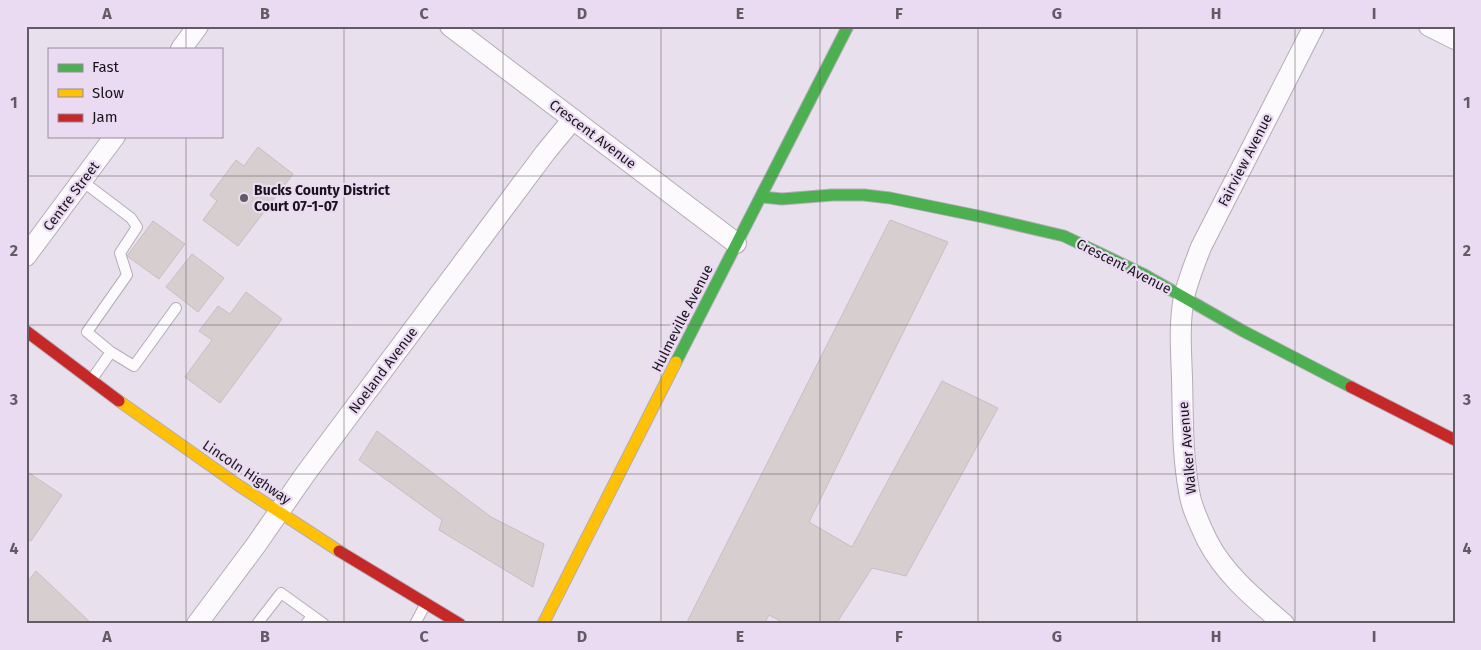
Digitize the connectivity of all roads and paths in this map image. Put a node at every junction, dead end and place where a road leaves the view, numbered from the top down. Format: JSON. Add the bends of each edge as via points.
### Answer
{"nodes":[{"id":1,"x":198,"y":26,"type":"edge"},
{"id":2,"x":450,"y":26,"type":"edge"},
{"id":3,"x":848,"y":26,"type":"edge"},
{"id":4,"x":1314,"y":26,"type":"edge"},
{"id":5,"x":1429,"y":26,"type":"edge"},
{"id":6,"x":1455,"y":39,"type":"edge"},
{"id":7,"x":182,"y":48,"type":"edge"},
{"id":8,"x":573,"y":118,"type":"junction"},
{"id":9,"x":114,"y":138,"type":"edge"},
{"id":10,"x":82,"y":181,"type":"junction"},
{"id":11,"x":761,"y":198,"type":"junction"},
{"id":12,"x":736,"y":244,"type":"junction"},
{"id":13,"x":26,"y":256,"type":"edge"},
{"id":14,"x":1184,"y":298,"type":"junction"},
{"id":15,"x":176,"y":308,"type":"dead end"},
{"id":16,"x":26,"y":331,"type":"edge"},
{"id":17,"x":111,"y":352,"type":"junction"},
{"id":18,"x":91,"y":380,"type":"junction"},
{"id":19,"x":1455,"y":440,"type":"edge"},
{"id":20,"x":278,"y":512,"type":"junction"},
{"id":21,"x":426,"y":604,"type":"junction"},
{"id":22,"x":309,"y":620,"type":"edge"},
{"id":23,"x":197,"y":624,"type":"edge"},
{"id":24,"x":257,"y":624,"type":"edge"},
{"id":25,"x":324,"y":624,"type":"edge"},
{"id":26,"x":415,"y":624,"type":"edge"},
{"id":27,"x":460,"y":624,"type":"edge"},
{"id":28,"x":543,"y":624,"type":"edge"},
{"id":29,"x":1284,"y":624,"type":"edge"}],
"edges":[{"from":1,"to":7,"type":"street"},
{"from":2,"to":8,"type":"street","name":"Crescent Avenue"},
{"from":3,"to":11,"type":"street","name":"Hulmeville Avenue"},
{"from":4,"to":14,"type":"street","name":"Fairview Avenue","via":[[1200,247]]},
{"from":5,"to":6,"type":"street"},
{"from":8,"to":12,"type":"street","name":"Crescent Avenue"},
{"from":8,"to":20,"type":"street","name":"Noeland Avenue"},
{"from":9,"to":10,"type":"street","name":"Centre Street"},
{"from":10,"to":13,"type":"street","name":"Centre Street"},
{"from":10,"to":17,"type":"lane","via":[[132,218],[137,226],[120,253],[127,275],[87,332]]},
{"from":11,"to":12,"type":"street","name":"Hulmeville Avenue"},
{"from":11,"to":14,"type":"street","name":"Crescent Avenue","via":[[832,195],[890,198],[1064,236],[1144,274]]},
{"from":12,"to":28,"type":"street","name":"Hulmeville Avenue"},
{"from":14,"to":19,"type":"street","name":"Crescent Avenue"},
{"from":14,"to":29,"type":"street","name":"Walker Avenue","via":[[1181,334],[1183,423],[1189,492],[1197,517],[1221,562]]},
{"from":15,"to":17,"type":"lane","via":[[134,366]]},
{"from":16,"to":18,"type":"street","name":"Lincoln Highway"},
{"from":17,"to":18,"type":"lane"},
{"from":18,"to":20,"type":"street","name":"Lincoln Highway"},
{"from":20,"to":21,"type":"street","name":"Lincoln Highway"},
{"from":20,"to":23,"type":"street","name":"Noeland Avenue"},
{"from":21,"to":26,"type":"lane"},
{"from":21,"to":27,"type":"street","name":"Lincoln Highway"},
{"from":22,"to":24,"type":"lane","via":[[281,593]]},
{"from":22,"to":25,"type":"lane"}]}
